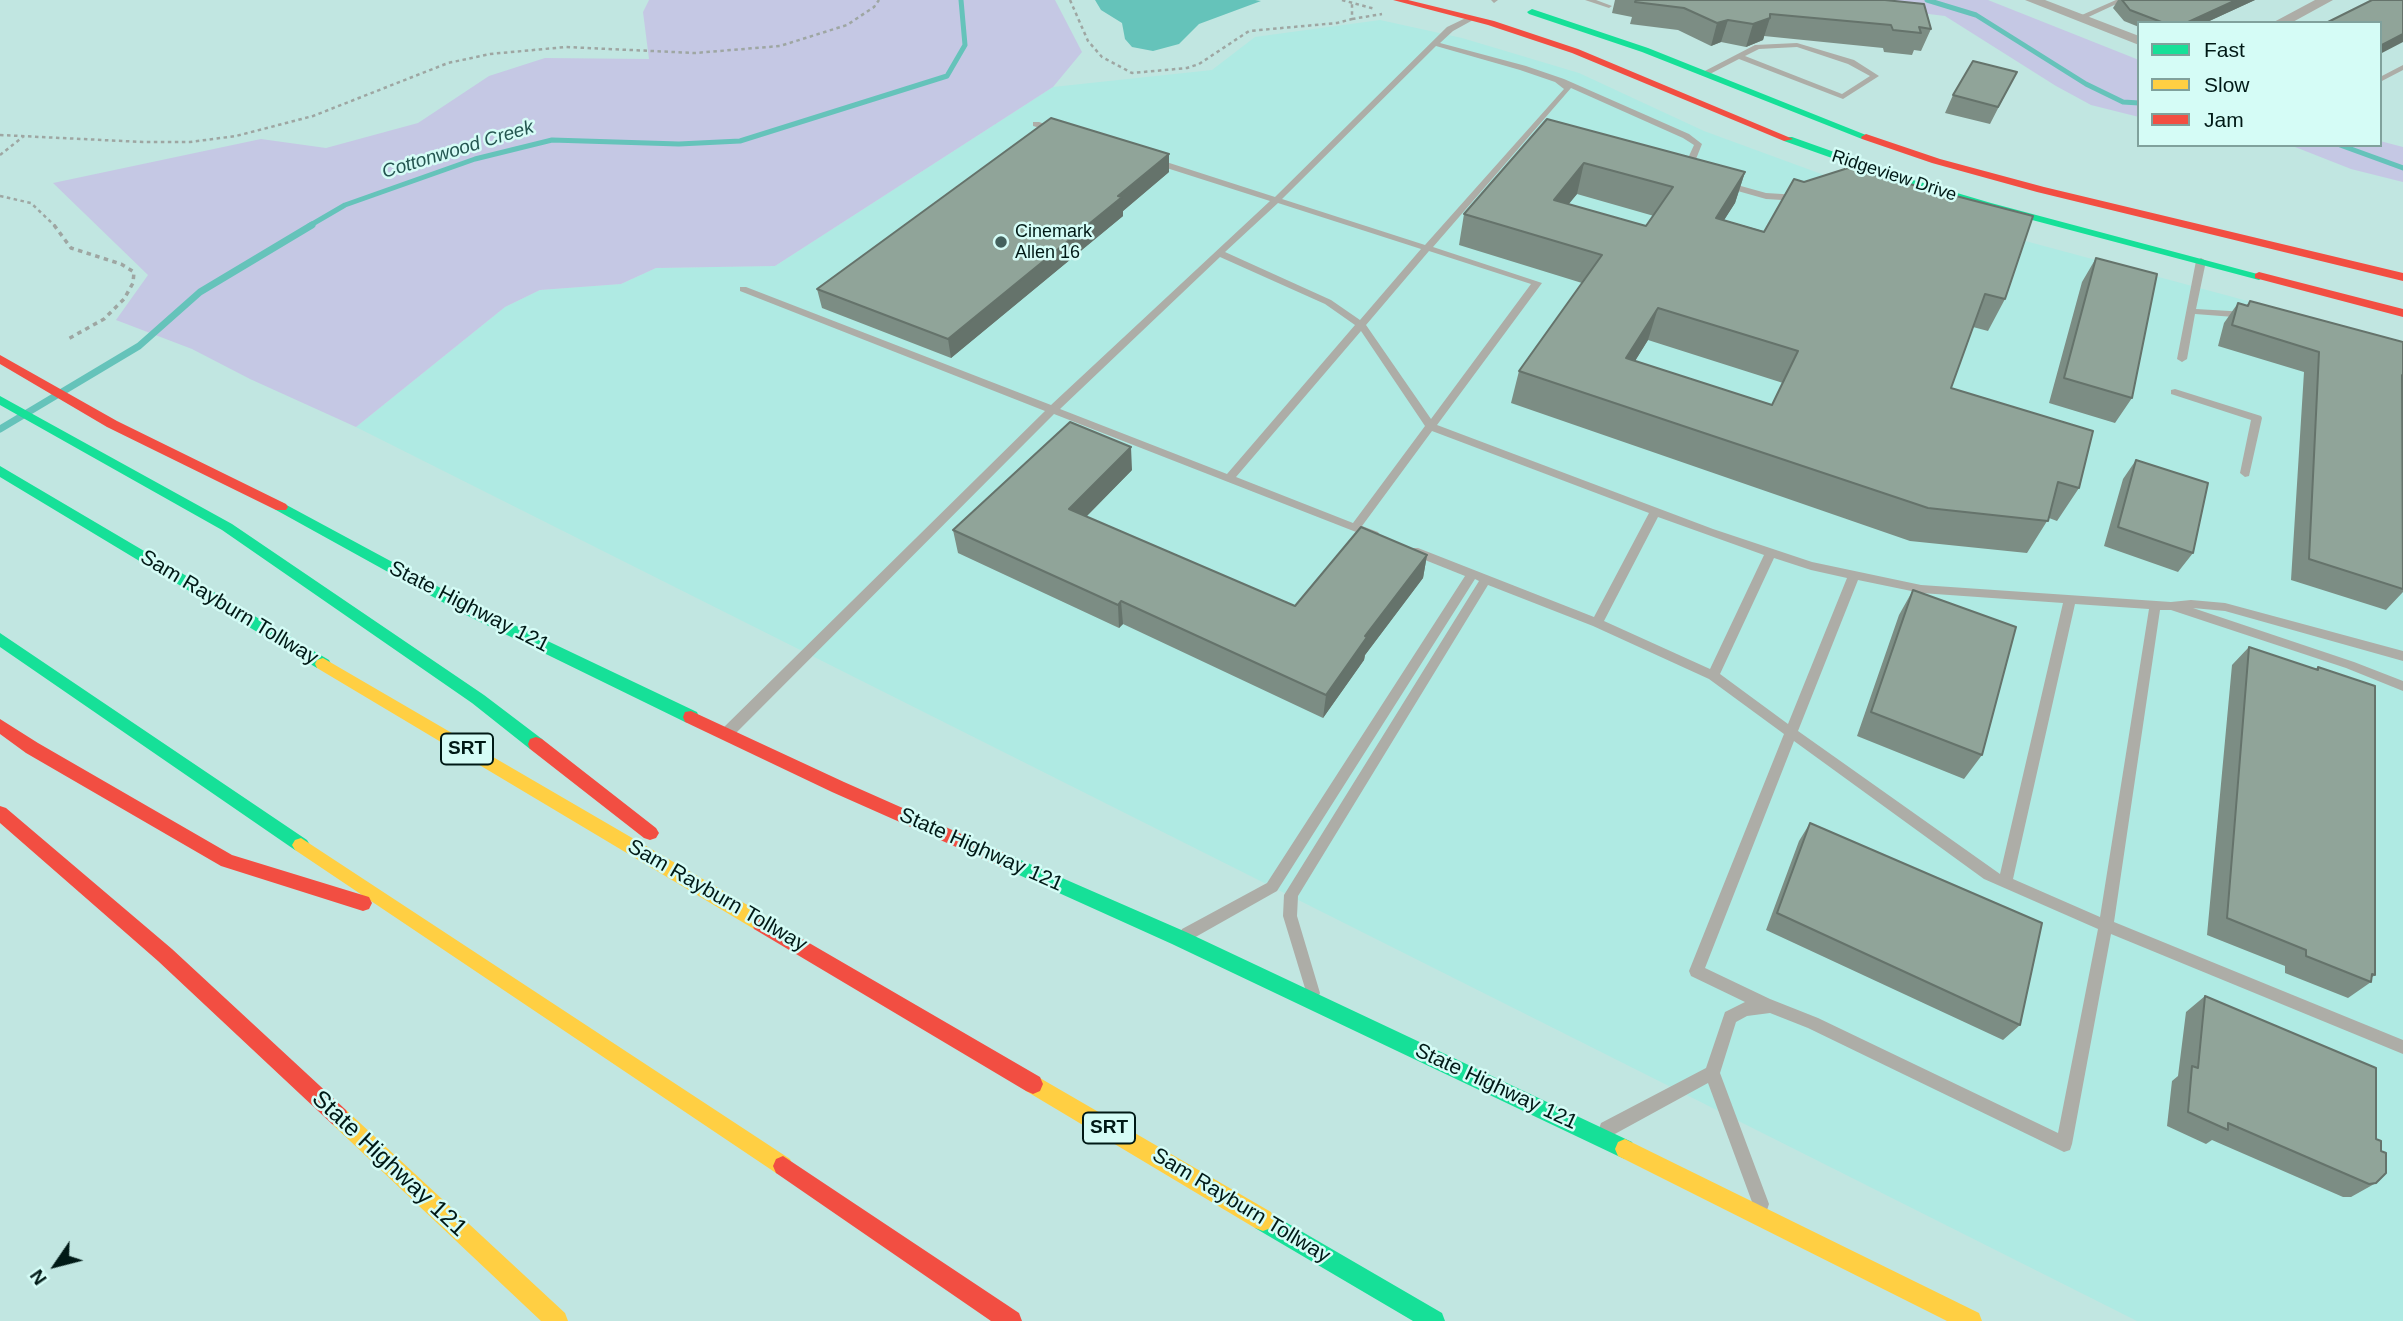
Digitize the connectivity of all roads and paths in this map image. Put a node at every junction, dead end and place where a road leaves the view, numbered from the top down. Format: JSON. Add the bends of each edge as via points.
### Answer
{"nodes":[{"id":1,"x":879,"y":0,"type":"edge"},
{"id":2,"x":1070,"y":0,"type":"edge"},
{"id":3,"x":1588,"y":0,"type":"edge"},
{"id":4,"x":2032,"y":0,"type":"edge"},
{"id":5,"x":2122,"y":0,"type":"edge"},
{"id":6,"x":2326,"y":0,"type":"edge"},
{"id":7,"x":1352,"y":2,"type":"dead end"},
{"id":8,"x":1501,"y":3,"type":"edge"},
{"id":9,"x":1609,"y":6,"type":"dead end"},
{"id":10,"x":1394,"y":7,"type":"edge"},
{"id":11,"x":1470,"y":18,"type":"junction"},
{"id":12,"x":2080,"y":18,"type":"junction"},
{"id":13,"x":1352,"y":19,"type":"junction"},
{"id":14,"x":2283,"y":21,"type":"edge"},
{"id":15,"x":2137,"y":40,"type":"edge"},
{"id":16,"x":1436,"y":44,"type":"junction"},
{"id":17,"x":1741,"y":57,"type":"junction"},
{"id":18,"x":2403,"y":67,"type":"edge"},
{"id":19,"x":1703,"y":74,"type":"junction"},
{"id":20,"x":2382,"y":79,"type":"edge"},
{"id":21,"x":1558,"y":80,"type":"junction"},
{"id":22,"x":1036,"y":124,"type":"dead end"},
{"id":23,"x":1062,"y":132,"type":"edge"},
{"id":24,"x":1530,"y":133,"type":"junction"},
{"id":25,"x":0,"y":135,"type":"edge"},
{"id":26,"x":25,"y":135,"type":"junction"},
{"id":27,"x":1541,"y":136,"type":"edge"},
{"id":28,"x":1885,"y":145,"type":"junction"},
{"id":29,"x":0,"y":155,"type":"edge"},
{"id":30,"x":1140,"y":157,"type":"edge"},
{"id":31,"x":1668,"y":169,"type":"edge"},
{"id":32,"x":1857,"y":170,"type":"junction"},
{"id":33,"x":1679,"y":172,"type":"junction"},
{"id":34,"x":1692,"y":175,"type":"edge"},
{"id":35,"x":1716,"y":182,"type":"edge"},
{"id":36,"x":0,"y":196,"type":"edge"},
{"id":37,"x":1805,"y":198,"type":"edge"},
{"id":38,"x":1276,"y":200,"type":"junction"},
{"id":39,"x":1427,"y":248,"type":"junction"},
{"id":40,"x":1219,"y":253,"type":"junction"},
{"id":41,"x":2201,"y":261,"type":"junction"},
{"id":42,"x":2403,"y":277,"type":"edge"},
{"id":43,"x":743,"y":289,"type":"dead end"},
{"id":44,"x":2191,"y":311,"type":"junction"},
{"id":45,"x":2403,"y":313,"type":"edge"},
{"id":46,"x":2262,"y":316,"type":"edge"},
{"id":47,"x":1361,"y":325,"type":"junction"},
{"id":48,"x":68,"y":339,"type":"dead end"},
{"id":49,"x":0,"y":359,"type":"edge"},
{"id":50,"x":2182,"y":359,"type":"dead end"},
{"id":51,"x":2175,"y":392,"type":"dead end"},
{"id":52,"x":0,"y":400,"type":"edge"},
{"id":53,"x":1052,"y":410,"type":"junction"},
{"id":54,"x":1431,"y":427,"type":"junction"},
{"id":55,"x":0,"y":471,"type":"edge"},
{"id":56,"x":2245,"y":473,"type":"dead end"},
{"id":57,"x":1229,"y":479,"type":"junction"},
{"id":58,"x":1654,"y":512,"type":"junction"},
{"id":59,"x":1355,"y":528,"type":"junction"},
{"id":60,"x":1771,"y":552,"type":"junction"},
{"id":61,"x":1854,"y":575,"type":"junction"},
{"id":62,"x":1479,"y":577,"type":"junction"},
{"id":63,"x":2070,"y":599,"type":"junction"},
{"id":64,"x":2155,"y":605,"type":"junction"},
{"id":65,"x":2171,"y":606,"type":"junction"},
{"id":66,"x":1597,"y":623,"type":"junction"},
{"id":67,"x":0,"y":639,"type":"edge"},
{"id":68,"x":2403,"y":656,"type":"edge"},
{"id":69,"x":1713,"y":676,"type":"junction"},
{"id":70,"x":2403,"y":685,"type":"edge"},
{"id":71,"x":0,"y":725,"type":"edge"},
{"id":72,"x":1791,"y":733,"type":"junction"},
{"id":73,"x":726,"y":734,"type":"junction"},
{"id":74,"x":0,"y":813,"type":"edge"},
{"id":75,"x":2005,"y":883,"type":"junction"},
{"id":76,"x":399,"y":913,"type":"junction"},
{"id":77,"x":2106,"y":925,"type":"junction"},
{"id":78,"x":770,"y":927,"type":"junction"},
{"id":79,"x":1179,"y":938,"type":"junction"},
{"id":80,"x":1316,"y":1003,"type":"junction"},
{"id":81,"x":1770,"y":1006,"type":"junction"},
{"id":82,"x":2403,"y":1047,"type":"edge"},
{"id":83,"x":1712,"y":1073,"type":"junction"},
{"id":84,"x":1597,"y":1135,"type":"junction"},
{"id":85,"x":1766,"y":1217,"type":"junction"},
{"id":86,"x":557,"y":1321,"type":"edge"},
{"id":87,"x":1011,"y":1321,"type":"edge"},
{"id":88,"x":1434,"y":1321,"type":"edge"},
{"id":89,"x":1972,"y":1321,"type":"edge"}],
"edges":[{"from":1,"to":26,"type":"path","via":[[847,25],[768,47],[695,52],[566,47],[490,54],[449,63],[313,116],[236,136],[143,142]]},
{"from":2,"to":13,"type":"path","via":[[1088,41],[1102,57],[1132,73],[1199,64],[1249,31]]},
{"from":3,"to":9,"type":"lane"},
{"from":4,"to":12,"type":"street"},
{"from":5,"to":12,"type":"lane"},
{"from":6,"to":14,"type":"street"},
{"from":7,"to":13,"type":"path"},
{"from":8,"to":11,"type":"main road"},
{"from":8,"to":19,"type":"main road","name":"Ridgeview Drive","via":[[1599,33]]},
{"from":10,"to":11,"type":"main road","name":"Ridgeview Drive"},
{"from":10,"to":13,"type":"path"},
{"from":11,"to":16,"type":"lane"},
{"from":11,"to":32,"type":"main road","name":"Ridgeview Drive","via":[[1600,60]]},
{"from":12,"to":15,"type":"street"},
{"from":16,"to":21,"type":"lane"},
{"from":16,"to":38,"type":"lane"},
{"from":17,"to":17,"type":"lane","via":[[1843,97],[1875,76],[1851,62],[1797,46],[1758,47]]},
{"from":17,"to":19,"type":"lane"},
{"from":18,"to":20,"type":"lane"},
{"from":19,"to":28,"type":"main road","name":"Ridgeview Drive"},
{"from":21,"to":24,"type":"lane","via":[[1568,89]]},
{"from":21,"to":33,"type":"lane","via":[[1698,144]]},
{"from":22,"to":23,"type":"lane"},
{"from":24,"to":27,"type":"lane"},
{"from":24,"to":39,"type":"lane"},
{"from":25,"to":26,"type":"path"},
{"from":26,"to":29,"type":"path"},
{"from":28,"to":32,"type":"main road"},
{"from":28,"to":42,"type":"main road","name":"Ridgeview Drive","via":[[2041,190]]},
{"from":30,"to":38,"type":"lane"},
{"from":31,"to":33,"type":"lane"},
{"from":32,"to":41,"type":"main road","name":"Ridgeview Drive"},
{"from":33,"to":34,"type":"lane"},
{"from":35,"to":37,"type":"lane","via":[[1766,196]]},
{"from":36,"to":48,"type":"path","via":[[32,204],[71,248],[134,272],[124,299],[104,319]]},
{"from":38,"to":39,"type":"lane"},
{"from":38,"to":40,"type":"lane"},
{"from":39,"to":47,"type":"lane"},
{"from":39,"to":54,"type":"lane","via":[[1537,283]]},
{"from":40,"to":47,"type":"lane","via":[[1328,302]]},
{"from":40,"to":53,"type":"lane"},
{"from":41,"to":44,"type":"lane"},
{"from":41,"to":45,"type":"main road","name":"Ridgeview Drive"},
{"from":43,"to":53,"type":"lane"},
{"from":44,"to":46,"type":"lane"},
{"from":44,"to":50,"type":"lane"},
{"from":47,"to":54,"type":"lane"},
{"from":47,"to":57,"type":"lane"},
{"from":49,"to":73,"type":"main road","name":"State Highway 121","via":[[112,424],[259,495],[469,610]]},
{"from":51,"to":56,"type":"lane","via":[[2257,418]]},
{"from":52,"to":78,"type":"main road","via":[[227,527],[478,699]]},
{"from":53,"to":57,"type":"lane"},
{"from":53,"to":73,"type":"lane"},
{"from":54,"to":58,"type":"lane"},
{"from":54,"to":59,"type":"lane"},
{"from":55,"to":78,"type":"main road","name":"Sam Rayburn Tollway","number":"SRT"},
{"from":57,"to":59,"type":"lane"},
{"from":58,"to":60,"type":"lane"},
{"from":58,"to":66,"type":"lane"},
{"from":59,"to":62,"type":"lane"},
{"from":60,"to":61,"type":"lane"},
{"from":60,"to":69,"type":"lane"},
{"from":61,"to":63,"type":"lane","via":[[1921,589]]},
{"from":61,"to":72,"type":"lane"},
{"from":62,"to":66,"type":"lane"},
{"from":62,"to":79,"type":"lane","via":[[1272,887]]},
{"from":62,"to":80,"type":"lane","via":[[1291,895],[1290,916]]},
{"from":63,"to":64,"type":"lane"},
{"from":63,"to":75,"type":"lane"},
{"from":64,"to":65,"type":"lane"},
{"from":64,"to":77,"type":"lane"},
{"from":65,"to":68,"type":"lane","via":[[2225,607]]},
{"from":65,"to":70,"type":"lane"},
{"from":66,"to":69,"type":"lane"},
{"from":67,"to":76,"type":"main road"},
{"from":69,"to":72,"type":"lane"},
{"from":71,"to":76,"type":"main road","via":[[228,861]]},
{"from":72,"to":75,"type":"lane"},
{"from":72,"to":81,"type":"lane","via":[[1696,971]]},
{"from":73,"to":79,"type":"main road","name":"State Highway 121"},
{"from":74,"to":86,"type":"main road","name":"State Highway 121","via":[[165,955]]},
{"from":75,"to":77,"type":"lane"},
{"from":76,"to":87,"type":"main road"},
{"from":77,"to":81,"type":"lane","via":[[2064,1144]]},
{"from":77,"to":82,"type":"lane"},
{"from":78,"to":88,"type":"main road","name":"Sam Rayburn Tollway","number":"SRT"},
{"from":79,"to":80,"type":"main road","name":"State Highway 121"},
{"from":80,"to":84,"type":"main road","name":"State Highway 121"},
{"from":81,"to":83,"type":"lane","via":[[1745,1009],[1730,1017]]},
{"from":83,"to":84,"type":"lane"},
{"from":83,"to":85,"type":"lane"},
{"from":84,"to":85,"type":"main road","name":"State Highway 121"},
{"from":85,"to":89,"type":"main road","name":"State Highway 121"}]}
